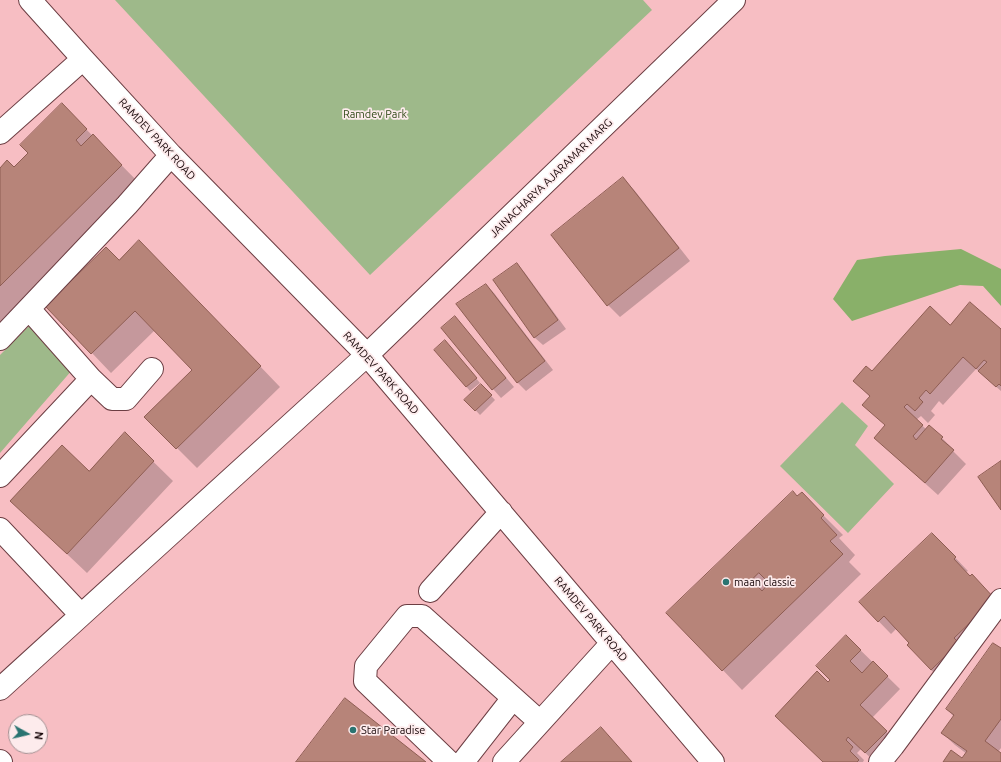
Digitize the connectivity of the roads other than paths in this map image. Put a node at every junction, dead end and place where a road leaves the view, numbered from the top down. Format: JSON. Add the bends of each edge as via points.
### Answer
{"nodes":[{"id":1,"x":30,"y":0,"type":"edge"},
{"id":2,"x":734,"y":0,"type":"edge"},
{"id":3,"x":83,"y":59,"type":"junction"},
{"id":4,"x":0,"y":133,"type":"edge"},
{"id":5,"x":171,"y":155,"type":"junction"},
{"id":6,"x":29,"y":309,"type":"junction"},
{"id":7,"x":0,"y":339,"type":"edge"},
{"id":8,"x":367,"y":355,"type":"junction"},
{"id":9,"x":152,"y":369,"type":"dead end"},
{"id":10,"x":91,"y":379,"type":"junction"},
{"id":11,"x":0,"y":476,"type":"edge"},
{"id":12,"x":500,"y":512,"type":"junction"},
{"id":13,"x":0,"y":529,"type":"edge"},
{"id":14,"x":430,"y":591,"type":"dead end"},
{"id":15,"x":999,"y":606,"type":"edge"},
{"id":16,"x":81,"y":615,"type":"junction"},
{"id":17,"x":612,"y":643,"type":"junction"},
{"id":18,"x":0,"y":689,"type":"edge"},
{"id":19,"x":513,"y":698,"type":"junction"},
{"id":20,"x":540,"y":722,"type":"junction"},
{"id":21,"x":506,"y":761,"type":"edge"},
{"id":22,"x":450,"y":762,"type":"edge"},
{"id":23,"x":463,"y":762,"type":"edge"},
{"id":24,"x":712,"y":762,"type":"edge"},
{"id":25,"x":880,"y":762,"type":"edge"}],
"edges":[{"from":1,"to":3,"type":"street","name":"RAMDEV PARK ROAD"},
{"from":2,"to":8,"type":"street","name":"JAINACHARYA AJARAMAR MARG"},
{"from":3,"to":4,"type":"street"},
{"from":3,"to":5,"type":"street","name":"RAMDEV PARK ROAD"},
{"from":5,"to":6,"type":"street","via":[[127,206]]},
{"from":5,"to":8,"type":"street","name":"RAMDEV PARK ROAD"},
{"from":6,"to":7,"type":"street"},
{"from":6,"to":10,"type":"street"},
{"from":8,"to":12,"type":"street","name":"RAMDEV PARK ROAD"},
{"from":8,"to":16,"type":"street","name":"JAINACHARYA AJARAMAR MARG"},
{"from":9,"to":10,"type":"street","via":[[126,399],[112,399]]},
{"from":10,"to":11,"type":"street"},
{"from":12,"to":14,"type":"street"},
{"from":12,"to":17,"type":"street","name":"RAMDEV PARK ROAD"},
{"from":13,"to":16,"type":"street"},
{"from":15,"to":25,"type":"street"},
{"from":16,"to":18,"type":"street","name":"JAINACHARYA AJARAMAR MARG"},
{"from":17,"to":20,"type":"street"},
{"from":17,"to":24,"type":"street","name":"RAMDEV PARK ROAD"},
{"from":19,"to":20,"type":"street"},
{"from":19,"to":22,"type":"street","via":[[422,616],[406,616],[366,666],[366,681]]},
{"from":19,"to":23,"type":"street"},
{"from":20,"to":21,"type":"street"}]}
